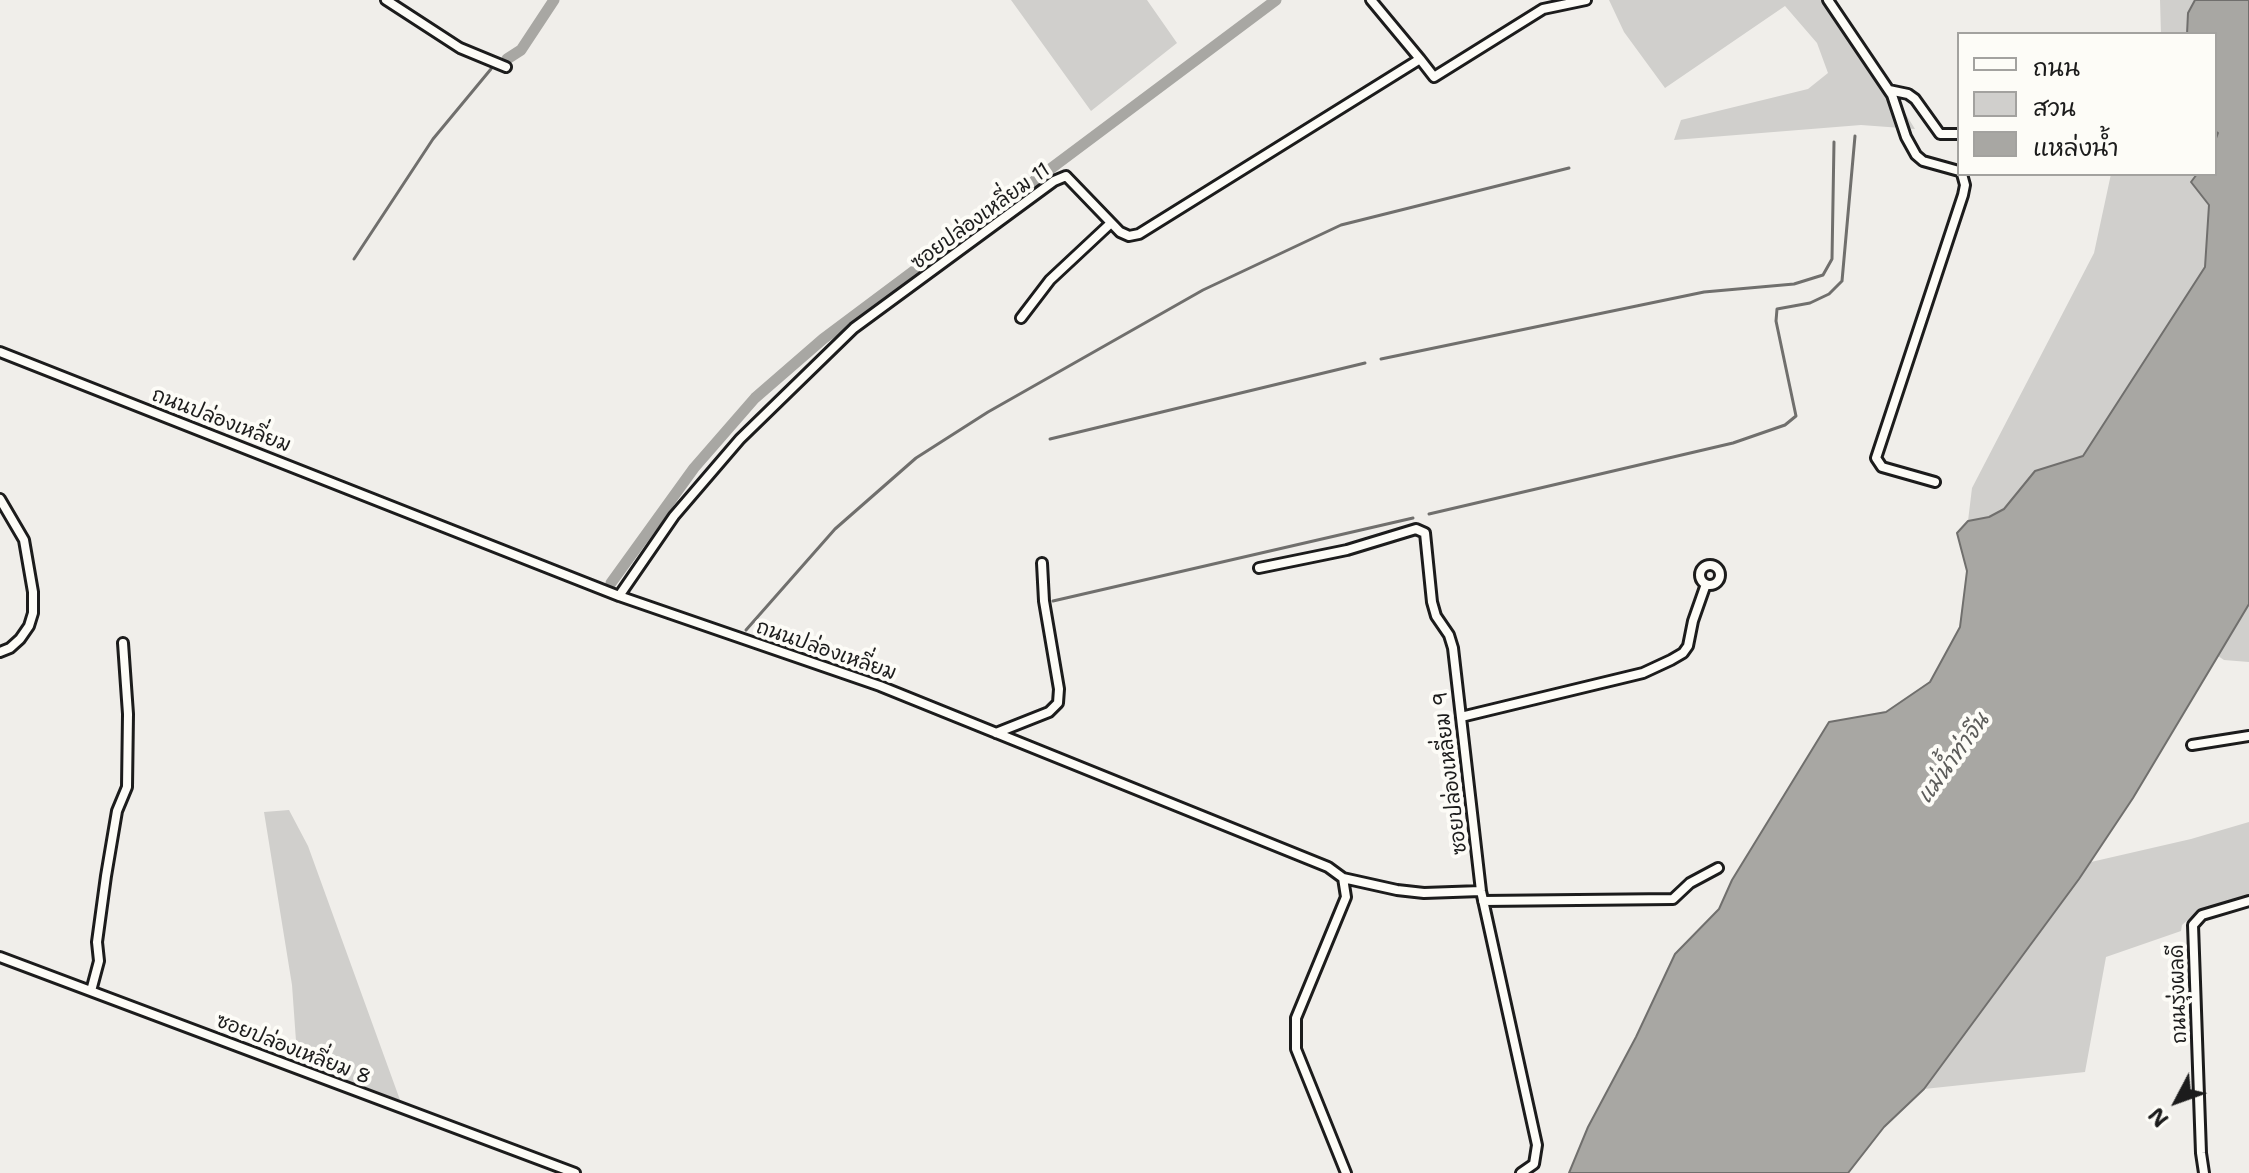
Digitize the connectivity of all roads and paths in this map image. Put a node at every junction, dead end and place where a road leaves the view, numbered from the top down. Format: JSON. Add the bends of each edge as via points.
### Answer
{"nodes":[{"id":1,"x":386,"y":0,"type":"edge"},
{"id":2,"x":1371,"y":0,"type":"edge"},
{"id":3,"x":1586,"y":0,"type":"edge"},
{"id":4,"x":1828,"y":0,"type":"edge"},
{"id":5,"x":1420,"y":59,"type":"junction"},
{"id":6,"x":506,"y":67,"type":"dead end"},
{"id":7,"x":1889,"y":90,"type":"junction"},
{"id":8,"x":1957,"y":134,"type":"edge"},
{"id":9,"x":1957,"y":172,"type":"edge"},
{"id":10,"x":1961,"y":176,"type":"edge"},
{"id":11,"x":1111,"y":223,"type":"junction"},
{"id":12,"x":1021,"y":318,"type":"dead end"},
{"id":13,"x":0,"y":352,"type":"edge"},
{"id":14,"x":1935,"y":482,"type":"dead end"},
{"id":15,"x":0,"y":499,"type":"edge"},
{"id":16,"x":1042,"y":563,"type":"dead end"},
{"id":17,"x":1259,"y":568,"type":"dead end"},
{"id":18,"x":1706,"y":584,"type":"dead end"},
{"id":19,"x":619,"y":596,"type":"junction"},
{"id":20,"x":123,"y":643,"type":"dead end"},
{"id":21,"x":0,"y":652,"type":"edge"},
{"id":22,"x":1461,"y":717,"type":"junction"},
{"id":23,"x":996,"y":733,"type":"junction"},
{"id":24,"x":2249,"y":736,"type":"edge"},
{"id":25,"x":2192,"y":745,"type":"dead end"},
{"id":26,"x":1718,"y":868,"type":"dead end"},
{"id":27,"x":1343,"y":878,"type":"junction"},
{"id":28,"x":1482,"y":896,"type":"junction"},
{"id":29,"x":2249,"y":901,"type":"edge"},
{"id":30,"x":0,"y":957,"type":"edge"},
{"id":31,"x":91,"y":991,"type":"junction"},
{"id":32,"x":575,"y":1173,"type":"edge"},
{"id":33,"x":1346,"y":1173,"type":"edge"},
{"id":34,"x":1521,"y":1173,"type":"edge"},
{"id":35,"x":2204,"y":1173,"type":"edge"}],
"edges":[{"from":1,"to":6,"type":"street","via":[[460,48]]},
{"from":2,"to":5,"type":"street"},
{"from":3,"to":5,"type":"street","via":[[1543,9],[1434,77]]},
{"from":4,"to":7,"type":"street"},
{"from":5,"to":11,"type":"street","via":[[1139,234],[1129,236]]},
{"from":7,"to":8,"type":"street","via":[[1915,99],[1940,134]]},
{"from":7,"to":9,"type":"street","via":[[1916,155]]},
{"from":10,"to":14,"type":"street","via":[[1963,195],[1876,458],[1882,467]]},
{"from":11,"to":12,"type":"street","via":[[1050,280]]},
{"from":11,"to":19,"type":"street","name":"ซอยปล่องเหลี่ยม 11","via":[[1066,176],[1029,197],[854,328],[740,439],[674,516]]},
{"from":13,"to":19,"type":"street","name":"ถนนปล่องเหลี่ยม"},
{"from":15,"to":21,"type":"street","via":[[24,540],[33,603],[29,626]]},
{"from":16,"to":23,"type":"street","via":[[1058,703],[1049,712]]},
{"from":17,"to":22,"type":"street","name":"ซอยปล่องเหลี่ยม 9","via":[[1423,531],[1432,602],[1453,648]]},
{"from":18,"to":22,"type":"street","via":[[1688,646],[1671,660],[1643,673]]},
{"from":19,"to":23,"type":"street","name":"ถนนปล่องเหลี่ยม","via":[[880,686]]},
{"from":20,"to":31,"type":"street","via":[[127,787],[117,811]]},
{"from":22,"to":28,"type":"street","name":"ซอยปล่องเหลี่ยม 9"},
{"from":23,"to":27,"type":"street","name":"ถนนปล่องเหลี่ยม","via":[[1289,850]]},
{"from":24,"to":25,"type":"street"},
{"from":26,"to":28,"type":"street","name":"ถนนปล่องเหลี่ยม","via":[[1673,899]]},
{"from":27,"to":28,"type":"street","name":"ถนนปล่องเหลี่ยม","via":[[1424,893]]},
{"from":27,"to":33,"type":"street","via":[[1346,897],[1296,1018],[1296,1049]]},
{"from":28,"to":34,"type":"street","name":"ซอยปล่องเหลี่ยม 9","via":[[1537,1145],[1534,1164]]},
{"from":29,"to":35,"type":"street","name":"ถนนรุ่งผลดี","via":[[2202,915],[2193,925]]},
{"from":30,"to":31,"type":"street","name":"ซอยปล่องเหลี่ยม 8"},
{"from":31,"to":32,"type":"street","name":"ซอยปล่องเหลี่ยม 8"}]}
